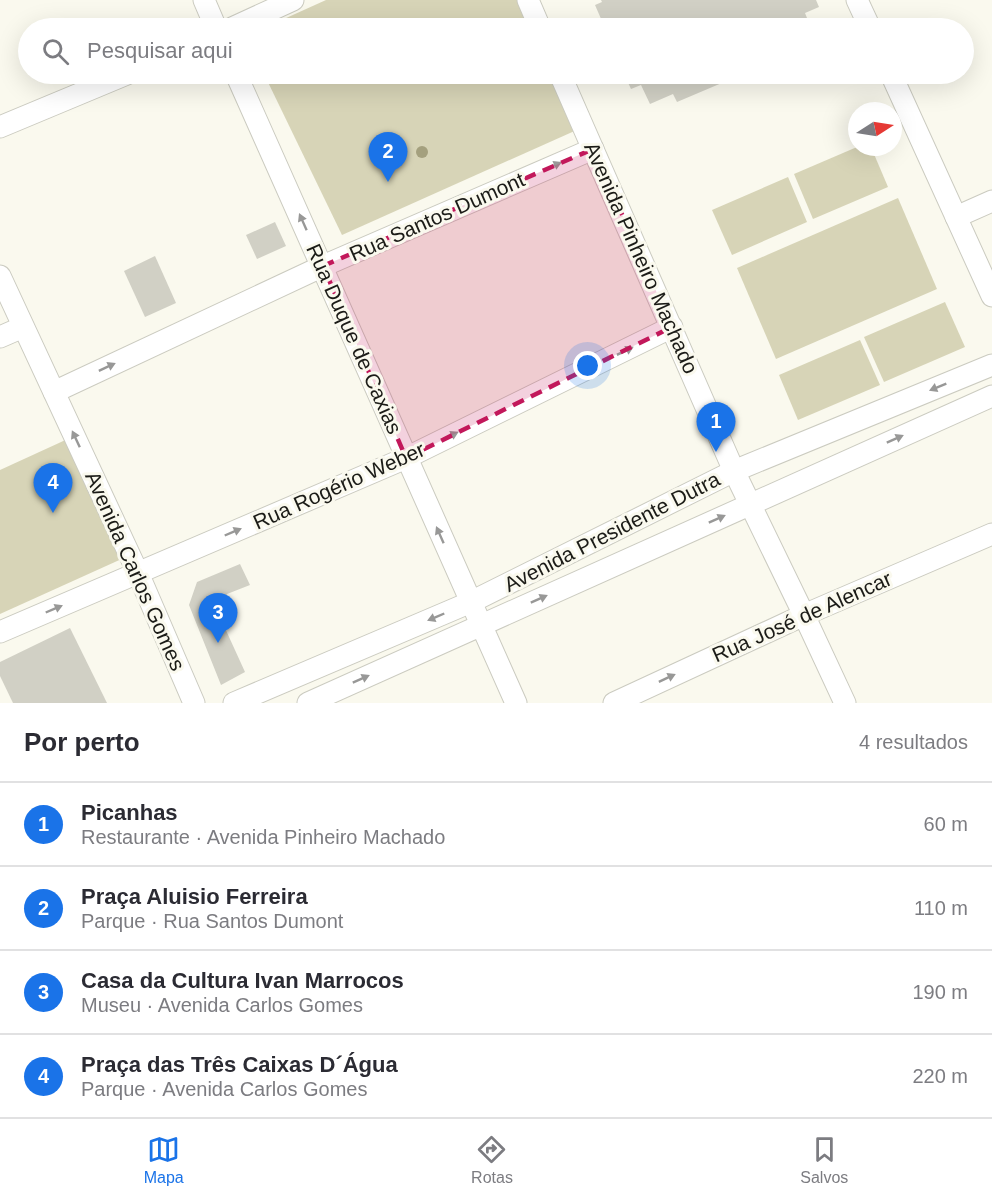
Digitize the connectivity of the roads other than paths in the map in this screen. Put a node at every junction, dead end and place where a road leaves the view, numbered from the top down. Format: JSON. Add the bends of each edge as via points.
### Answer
{"nodes":[{"id":1,"x":204,"y":0,"type":"edge"},
{"id":2,"x":293,"y":0,"type":"edge"},
{"id":3,"x":528,"y":0,"type":"edge"},
{"id":4,"x":858,"y":0,"type":"edge"},
{"id":5,"x":212,"y":18,"type":"edge"},
{"id":6,"x":254,"y":18,"type":"edge"},
{"id":7,"x":536,"y":18,"type":"edge"},
{"id":8,"x":866,"y":18,"type":"edge"},
{"id":9,"x":103,"y":84,"type":"edge"},
{"id":10,"x":241,"y":84,"type":"edge"},
{"id":11,"x":564,"y":84,"type":"edge"},
{"id":12,"x":896,"y":84,"type":"edge"},
{"id":13,"x":0,"y":127,"type":"edge"},
{"id":14,"x":593,"y":149,"type":"junction"},
{"id":15,"x":992,"y":201,"type":"edge"},
{"id":16,"x":956,"y":217,"type":"junction"},
{"id":17,"x":323,"y":266,"type":"junction"},
{"id":18,"x":0,"y":276,"type":"edge"},
{"id":19,"x":992,"y":296,"type":"edge"},
{"id":20,"x":23,"y":327,"type":"junction"},
{"id":21,"x":672,"y":327,"type":"junction"},
{"id":22,"x":0,"y":337,"type":"edge"},
{"id":23,"x":992,"y":365,"type":"edge"},
{"id":24,"x":54,"y":392,"type":"junction"},
{"id":25,"x":992,"y":396,"type":"edge"},
{"id":26,"x":406,"y":458,"type":"junction"},
{"id":27,"x":734,"y":471,"type":"junction"},
{"id":28,"x":749,"y":504,"type":"junction"},
{"id":29,"x":992,"y":534,"type":"edge"},
{"id":30,"x":138,"y":573,"type":"junction"},
{"id":31,"x":471,"y":602,"type":"junction"},
{"id":32,"x":804,"y":615,"type":"junction"},
{"id":33,"x":481,"y":625,"type":"junction"},
{"id":34,"x":0,"y":632,"type":"edge"},
{"id":35,"x":194,"y":703,"type":"edge"},
{"id":36,"x":234,"y":703,"type":"edge"},
{"id":37,"x":308,"y":703,"type":"edge"},
{"id":38,"x":516,"y":703,"type":"edge"},
{"id":39,"x":614,"y":703,"type":"edge"},
{"id":40,"x":845,"y":703,"type":"edge"}],
"edges":[{"from":1,"to":5,"type":"street"},
{"from":2,"to":6,"type":"street"},
{"from":3,"to":7,"type":"street"},
{"from":4,"to":8,"type":"street"},
{"from":9,"to":13,"type":"street"},
{"from":17,"to":10,"type":"street","name":"Rua Duque de Caxias","one_way":true},
{"from":11,"to":14,"type":"street","name":"Avenida Pinheiro Machado"},
{"from":12,"to":16,"type":"street"},
{"from":17,"to":14,"type":"street","name":"Rua Santos Dumont","one_way":true},
{"from":14,"to":21,"type":"street","name":"Avenida Pinheiro Machado"},
{"from":15,"to":16,"type":"street"},
{"from":16,"to":19,"type":"street"},
{"from":24,"to":17,"type":"street","name":"Rua Santos Dumont","one_way":true},
{"from":17,"to":26,"type":"street","name":"Rua Duque de Caxias"},
{"from":18,"to":20,"type":"street","name":"Avenida Carlos Gomes"},
{"from":20,"to":22,"type":"street"},
{"from":20,"to":24,"type":"street","name":"Avenida Carlos Gomes"},
{"from":26,"to":21,"type":"street","name":"Rua Rogério Weber","one_way":true},
{"from":21,"to":27,"type":"street","name":"Avenida Pinheiro Machado"},
{"from":23,"to":27,"type":"street","name":"Avenida Presidente Dutra","one_way":true},
{"from":30,"to":24,"type":"street","name":"Avenida Carlos Gomes","one_way":true},
{"from":28,"to":25,"type":"street","name":"Avenida Presidente Dutra","one_way":true},
{"from":30,"to":26,"type":"street","name":"Rua Rogério Weber","one_way":true},
{"from":31,"to":26,"type":"street","name":"Rua Duque de Caxias","one_way":true},
{"from":27,"to":28,"type":"street","name":"Avenida Pinheiro Machado"},
{"from":27,"to":31,"type":"street","name":"Avenida Presidente Dutra"},
{"from":28,"to":32,"type":"street","name":"Avenida Pinheiro Machado"},
{"from":33,"to":28,"type":"street","name":"Avenida Presidente Dutra","one_way":true},
{"from":29,"to":32,"type":"street","name":"Rua José de Alencar"},
{"from":34,"to":30,"type":"street","name":"Rua Rogério Weber","one_way":true},
{"from":30,"to":35,"type":"street","name":"Avenida Carlos Gomes"},
{"from":31,"to":33,"type":"street","name":"Rua Duque de Caxias"},
{"from":31,"to":36,"type":"street","name":"Avenida Presidente Dutra","one_way":true},
{"from":39,"to":32,"type":"street","name":"Rua José de Alencar","one_way":true},
{"from":32,"to":40,"type":"street","name":"Avenida Pinheiro Machado"},
{"from":37,"to":33,"type":"street","name":"Avenida Presidente Dutra","one_way":true},
{"from":33,"to":38,"type":"street","name":"Rua Duque de Caxias"}]}
